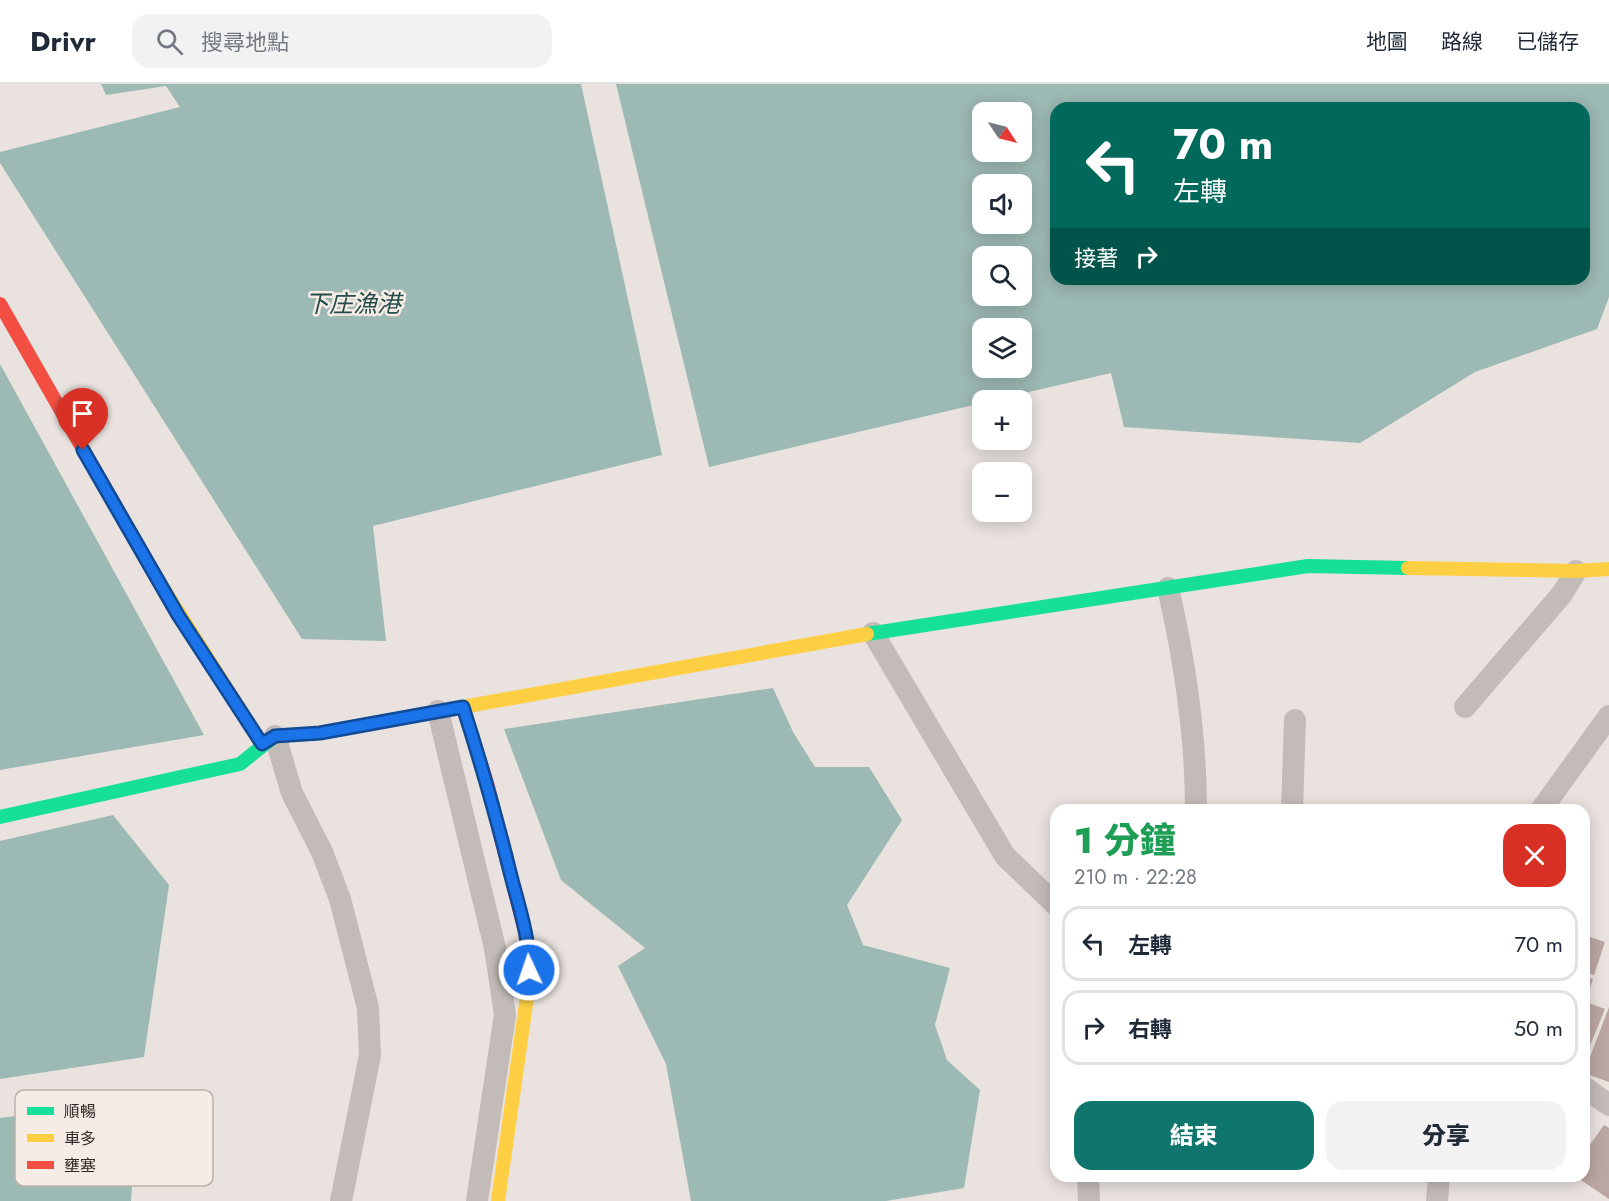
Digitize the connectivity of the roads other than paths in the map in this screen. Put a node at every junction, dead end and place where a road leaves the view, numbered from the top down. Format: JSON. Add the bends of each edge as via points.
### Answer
{"nodes":[{"id":1,"x":0,"y":304,"type":"edge"},
{"id":2,"x":1609,"y":569,"type":"edge"},
{"id":3,"x":1576,"y":571,"type":"junction"},
{"id":4,"x":1168,"y":588,"type":"junction"},
{"id":5,"x":873,"y":633,"type":"junction"},
{"id":6,"x":463,"y":707,"type":"junction"},
{"id":7,"x":1465,"y":707,"type":"dead end"},
{"id":8,"x":438,"y":711,"type":"junction"},
{"id":9,"x":1609,"y":716,"type":"edge"},
{"id":10,"x":1295,"y":720,"type":"dead end"},
{"id":11,"x":268,"y":740,"type":"junction"},
{"id":12,"x":1196,"y":804,"type":"edge"},
{"id":13,"x":1292,"y":804,"type":"edge"},
{"id":14,"x":1545,"y":804,"type":"edge"},
{"id":15,"x":0,"y":817,"type":"edge"},
{"id":16,"x":1050,"y":899,"type":"edge"},
{"id":17,"x":1590,"y":1092,"type":"edge"},
{"id":18,"x":1609,"y":1106,"type":"edge"},
{"id":19,"x":1088,"y":1182,"type":"edge"},
{"id":20,"x":1439,"y":1182,"type":"edge"},
{"id":21,"x":341,"y":1201,"type":"edge"},
{"id":22,"x":477,"y":1201,"type":"edge"},
{"id":23,"x":498,"y":1201,"type":"edge"},
{"id":24,"x":1089,"y":1201,"type":"edge"},
{"id":25,"x":1437,"y":1201,"type":"edge"}],
"edges":[{"from":1,"to":11,"type":"street","via":[[178,615]]},
{"from":2,"to":3,"type":"street"},
{"from":3,"to":4,"type":"street","via":[[1308,566]]},
{"from":3,"to":7,"type":"street","via":[[1563,594]]},
{"from":4,"to":5,"type":"street"},
{"from":4,"to":12,"type":"street","via":[[1190,696]]},
{"from":5,"to":6,"type":"street"},
{"from":5,"to":16,"type":"street","via":[[1005,856]]},
{"from":6,"to":8,"type":"street"},
{"from":6,"to":23,"type":"street","via":[[487,783],[530,951]]},
{"from":8,"to":11,"type":"street"},
{"from":8,"to":22,"type":"street","via":[[495,948],[505,1015]]},
{"from":9,"to":14,"type":"street"},
{"from":10,"to":13,"type":"street"},
{"from":11,"to":15,"type":"street","via":[[240,764]]},
{"from":11,"to":21,"type":"street","via":[[340,899],[368,1008],[370,1055]]},
{"from":17,"to":18,"type":"street"},
{"from":19,"to":24,"type":"street"},
{"from":20,"to":25,"type":"street"}]}
